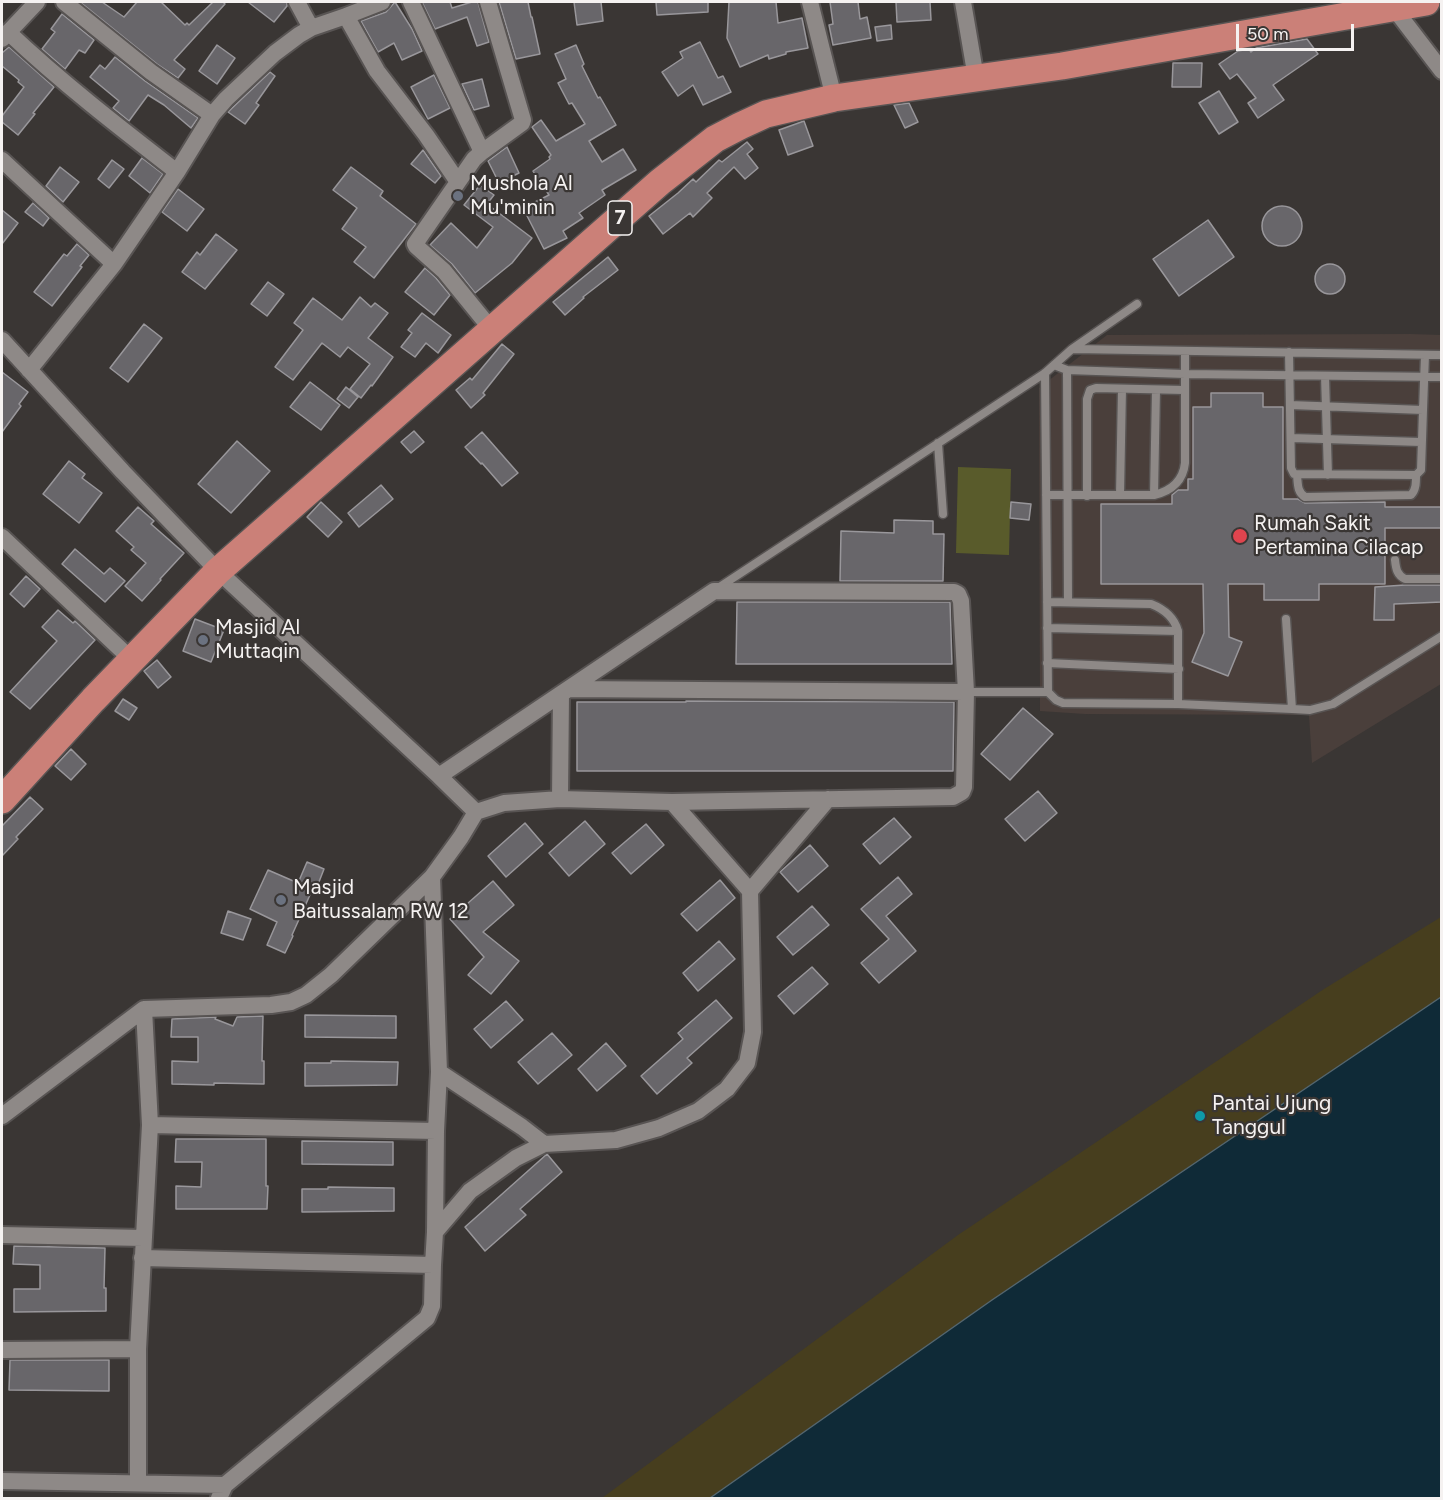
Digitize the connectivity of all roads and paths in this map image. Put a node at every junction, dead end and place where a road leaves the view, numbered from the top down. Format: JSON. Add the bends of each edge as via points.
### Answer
{"nodes":[{"id":1,"x":37,"y":2,"type":"edge"},
{"id":2,"x":64,"y":2,"type":"edge"},
{"id":3,"x":297,"y":2,"type":"edge"},
{"id":4,"x":382,"y":2,"type":"edge"},
{"id":5,"x":411,"y":2,"type":"edge"},
{"id":6,"x":488,"y":2,"type":"edge"},
{"id":7,"x":810,"y":2,"type":"edge"},
{"id":8,"x":963,"y":2,"type":"edge"},
{"id":9,"x":1426,"y":2,"type":"edge"},
{"id":10,"x":1394,"y":7,"type":"junction"},
{"id":11,"x":346,"y":16,"type":"junction"},
{"id":12,"x":311,"y":28,"type":"junction"},
{"id":13,"x":5,"y":36,"type":"edge"},
{"id":14,"x":1442,"y":71,"type":"edge"},
{"id":15,"x":976,"y":78,"type":"junction"},
{"id":16,"x":834,"y":98,"type":"junction"},
{"id":17,"x":212,"y":115,"type":"junction"},
{"id":18,"x":482,"y":152,"type":"junction"},
{"id":19,"x":2,"y":160,"type":"edge"},
{"id":20,"x":177,"y":172,"type":"junction"},
{"id":21,"x":458,"y":182,"type":"junction"},
{"id":22,"x":114,"y":264,"type":"junction"},
{"id":23,"x":1137,"y":304,"type":"dead end"},
{"id":24,"x":492,"y":330,"type":"junction"},
{"id":25,"x":2,"y":340,"type":"edge"},
{"id":26,"x":1072,"y":349,"type":"junction"},
{"id":27,"x":1185,"y":351,"type":"junction"},
{"id":28,"x":1289,"y":352,"type":"junction"},
{"id":29,"x":1425,"y":354,"type":"junction"},
{"id":30,"x":1442,"y":355,"type":"edge"},
{"id":31,"x":1054,"y":365,"type":"junction"},
{"id":32,"x":28,"y":370,"type":"junction"},
{"id":33,"x":1067,"y":370,"type":"junction"},
{"id":34,"x":1045,"y":373,"type":"junction"},
{"id":35,"x":1185,"y":374,"type":"junction"},
{"id":36,"x":1290,"y":375,"type":"junction"},
{"id":37,"x":1325,"y":375,"type":"junction"},
{"id":38,"x":1424,"y":376,"type":"junction"},
{"id":39,"x":1442,"y":377,"type":"edge"},
{"id":40,"x":1122,"y":389,"type":"junction"},
{"id":41,"x":1156,"y":390,"type":"junction"},
{"id":42,"x":1184,"y":390,"type":"junction"},
{"id":43,"x":1290,"y":405,"type":"junction"},
{"id":44,"x":1326,"y":406,"type":"junction"},
{"id":45,"x":1423,"y":410,"type":"junction"},
{"id":46,"x":1291,"y":438,"type":"junction"},
{"id":47,"x":1327,"y":439,"type":"junction"},
{"id":48,"x":1421,"y":442,"type":"junction"},
{"id":49,"x":938,"y":443,"type":"junction"},
{"id":50,"x":1297,"y":475,"type":"junction"},
{"id":51,"x":1328,"y":475,"type":"junction"},
{"id":52,"x":1416,"y":475,"type":"junction"},
{"id":53,"x":1046,"y":495,"type":"junction"},
{"id":54,"x":1120,"y":495,"type":"junction"},
{"id":55,"x":1154,"y":495,"type":"junction"},
{"id":56,"x":1069,"y":496,"type":"junction"},
{"id":57,"x":1087,"y":496,"type":"junction"},
{"id":58,"x":943,"y":514,"type":"dead end"},
{"id":59,"x":2,"y":537,"type":"edge"},
{"id":60,"x":1395,"y":560,"type":"dead end"},
{"id":61,"x":218,"y":571,"type":"junction"},
{"id":62,"x":1442,"y":579,"type":"edge"},
{"id":63,"x":714,"y":591,"type":"junction"},
{"id":64,"x":1047,"y":602,"type":"junction"},
{"id":65,"x":1068,"y":602,"type":"junction"},
{"id":66,"x":1286,"y":620,"type":"dead end"},
{"id":67,"x":1047,"y":628,"type":"junction"},
{"id":68,"x":1178,"y":631,"type":"junction"},
{"id":69,"x":1442,"y":636,"type":"edge"},
{"id":70,"x":132,"y":660,"type":"junction"},
{"id":71,"x":1047,"y":663,"type":"junction"},
{"id":72,"x":1179,"y":669,"type":"junction"},
{"id":73,"x":565,"y":692,"type":"junction"},
{"id":74,"x":966,"y":692,"type":"junction"},
{"id":75,"x":1048,"y":692,"type":"junction"},
{"id":76,"x":1178,"y":704,"type":"junction"},
{"id":77,"x":1292,"y":709,"type":"junction"},
{"id":78,"x":439,"y":776,"type":"junction"},
{"id":79,"x":4,"y":792,"type":"edge"},
{"id":80,"x":560,"y":799,"type":"junction"},
{"id":81,"x":828,"y":799,"type":"junction"},
{"id":82,"x":672,"y":802,"type":"junction"},
{"id":83,"x":476,"y":812,"type":"junction"},
{"id":84,"x":432,"y":877,"type":"junction"},
{"id":85,"x":750,"y":891,"type":"junction"},
{"id":86,"x":144,"y":1009,"type":"junction"},
{"id":87,"x":439,"y":1072,"type":"junction"},
{"id":88,"x":2,"y":1116,"type":"edge"},
{"id":89,"x":150,"y":1125,"type":"junction"},
{"id":90,"x":436,"y":1131,"type":"junction"},
{"id":91,"x":544,"y":1144,"type":"junction"},
{"id":92,"x":435,"y":1232,"type":"junction"},
{"id":93,"x":2,"y":1235,"type":"edge"},
{"id":94,"x":143,"y":1238,"type":"junction"},
{"id":95,"x":142,"y":1258,"type":"junction"},
{"id":96,"x":433,"y":1265,"type":"junction"},
{"id":97,"x":138,"y":1349,"type":"junction"},
{"id":98,"x":2,"y":1350,"type":"edge"},
{"id":99,"x":2,"y":1480,"type":"edge"},
{"id":100,"x":138,"y":1483,"type":"junction"},
{"id":101,"x":222,"y":1492,"type":"edge"}],
"edges":[{"from":1,"to":13,"type":"street"},
{"from":2,"to":17,"type":"street"},
{"from":3,"to":12,"type":"street"},
{"from":4,"to":11,"type":"street"},
{"from":5,"to":18,"type":"street"},
{"from":6,"to":18,"type":"street","via":[[523,120]]},
{"from":7,"to":16,"type":"street"},
{"from":8,"to":15,"type":"street"},
{"from":9,"to":10,"type":"highway","number":"7"},
{"from":10,"to":14,"type":"street"},
{"from":10,"to":15,"type":"highway","number":"7"},
{"from":11,"to":12,"type":"street"},
{"from":11,"to":21,"type":"street","via":[[377,71]]},
{"from":12,"to":17,"type":"street","via":[[275,53]]},
{"from":13,"to":20,"type":"street"},
{"from":15,"to":16,"type":"highway","number":"7"},
{"from":16,"to":24,"type":"highway","number":"7","via":[[766,114],[715,139],[660,182]]},
{"from":17,"to":20,"type":"street"},
{"from":18,"to":21,"type":"street"},
{"from":19,"to":22,"type":"street"},
{"from":20,"to":22,"type":"street"},
{"from":21,"to":24,"type":"street","via":[[415,244],[449,276]]},
{"from":22,"to":32,"type":"street"},
{"from":23,"to":26,"type":"lane"},
{"from":24,"to":61,"type":"highway","number":"7"},
{"from":25,"to":32,"type":"street"},
{"from":26,"to":27,"type":"lane"},
{"from":26,"to":31,"type":"lane"},
{"from":27,"to":28,"type":"lane"},
{"from":27,"to":35,"type":"lane"},
{"from":28,"to":29,"type":"lane"},
{"from":28,"to":36,"type":"lane"},
{"from":29,"to":30,"type":"lane"},
{"from":29,"to":38,"type":"lane"},
{"from":31,"to":33,"type":"lane"},
{"from":31,"to":34,"type":"lane"},
{"from":32,"to":61,"type":"street"},
{"from":33,"to":35,"type":"lane"},
{"from":33,"to":56,"type":"lane"},
{"from":34,"to":49,"type":"lane"},
{"from":34,"to":53,"type":"lane"},
{"from":35,"to":36,"type":"lane"},
{"from":35,"to":42,"type":"lane"},
{"from":36,"to":37,"type":"lane"},
{"from":36,"to":43,"type":"lane"},
{"from":37,"to":38,"type":"lane"},
{"from":37,"to":44,"type":"lane"},
{"from":38,"to":39,"type":"lane"},
{"from":38,"to":45,"type":"lane"},
{"from":40,"to":41,"type":"lane"},
{"from":40,"to":54,"type":"lane"},
{"from":40,"to":57,"type":"lane","via":[[1096,388],[1088,394]]},
{"from":41,"to":42,"type":"lane"},
{"from":41,"to":55,"type":"lane"},
{"from":42,"to":55,"type":"lane","via":[[1184,472],[1170,488]]},
{"from":43,"to":44,"type":"lane"},
{"from":43,"to":46,"type":"lane"},
{"from":44,"to":45,"type":"lane"},
{"from":44,"to":47,"type":"lane"},
{"from":45,"to":48,"type":"lane"},
{"from":46,"to":47,"type":"lane"},
{"from":46,"to":50,"type":"lane","via":[[1291,468]]},
{"from":47,"to":48,"type":"lane"},
{"from":47,"to":51,"type":"lane"},
{"from":48,"to":52,"type":"lane","via":[[1421,470]]},
{"from":49,"to":58,"type":"lane"},
{"from":49,"to":63,"type":"lane"},
{"from":50,"to":51,"type":"lane"},
{"from":50,"to":52,"type":"lane","via":[[1298,490],[1305,497],[1410,495]]},
{"from":51,"to":52,"type":"lane"},
{"from":53,"to":56,"type":"lane"},
{"from":53,"to":64,"type":"lane"},
{"from":54,"to":55,"type":"lane"},
{"from":54,"to":57,"type":"lane"},
{"from":56,"to":57,"type":"lane"},
{"from":56,"to":65,"type":"lane"},
{"from":59,"to":70,"type":"street"},
{"from":60,"to":62,"type":"lane","via":[[1397,573],[1405,579]]},
{"from":61,"to":70,"type":"highway","number":"7"},
{"from":61,"to":78,"type":"street"},
{"from":63,"to":73,"type":"street"},
{"from":63,"to":74,"type":"street","via":[[958,594],[962,601]]},
{"from":64,"to":65,"type":"lane"},
{"from":64,"to":67,"type":"lane"},
{"from":65,"to":68,"type":"lane","via":[[1151,604],[1164,610]]},
{"from":66,"to":77,"type":"lane"},
{"from":67,"to":68,"type":"lane"},
{"from":67,"to":71,"type":"lane"},
{"from":68,"to":72,"type":"lane"},
{"from":69,"to":77,"type":"lane","via":[[1333,704],[1310,710]]},
{"from":70,"to":79,"type":"highway","number":"7"},
{"from":71,"to":72,"type":"lane"},
{"from":71,"to":75,"type":"lane"},
{"from":72,"to":76,"type":"lane"},
{"from":73,"to":74,"type":"street"},
{"from":73,"to":78,"type":"street"},
{"from":73,"to":80,"type":"street"},
{"from":74,"to":75,"type":"lane"},
{"from":74,"to":81,"type":"street","via":[[962,792],[953,797]]},
{"from":75,"to":76,"type":"lane","via":[[1063,703]]},
{"from":76,"to":77,"type":"lane"},
{"from":78,"to":83,"type":"street"},
{"from":80,"to":82,"type":"street"},
{"from":80,"to":83,"type":"street","via":[[504,803]]},
{"from":81,"to":82,"type":"street"},
{"from":81,"to":85,"type":"street"},
{"from":82,"to":85,"type":"street"},
{"from":83,"to":84,"type":"street"},
{"from":84,"to":86,"type":"street","via":[[331,975],[291,1002]]},
{"from":84,"to":87,"type":"street"},
{"from":85,"to":91,"type":"street","via":[[753,1032],[747,1063],[727,1089],[698,1111],[659,1128],[616,1140]]},
{"from":86,"to":88,"type":"street"},
{"from":86,"to":89,"type":"street"},
{"from":87,"to":90,"type":"street"},
{"from":87,"to":91,"type":"street"},
{"from":89,"to":90,"type":"street"},
{"from":89,"to":94,"type":"street"},
{"from":90,"to":92,"type":"street"},
{"from":91,"to":92,"type":"street","via":[[516,1158],[470,1191]]},
{"from":92,"to":96,"type":"street"},
{"from":93,"to":94,"type":"street"},
{"from":94,"to":95,"type":"street"},
{"from":95,"to":96,"type":"street"},
{"from":95,"to":97,"type":"street"},
{"from":96,"to":101,"type":"street","via":[[432,1306],[427,1318]]},
{"from":97,"to":98,"type":"street"},
{"from":97,"to":100,"type":"street"},
{"from":99,"to":100,"type":"street"},
{"from":100,"to":101,"type":"street"}]}
